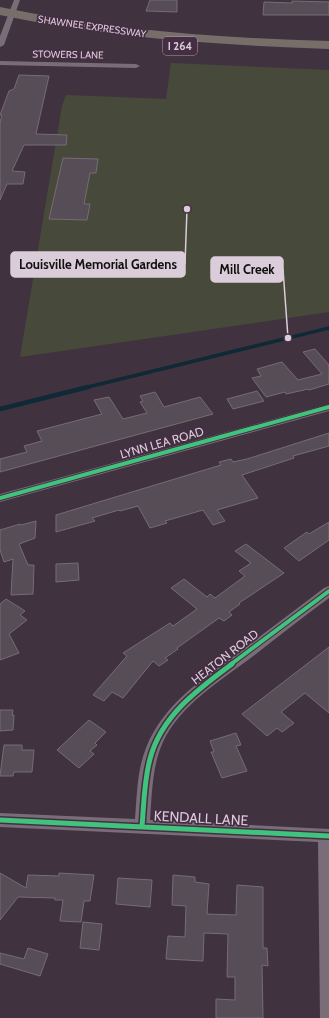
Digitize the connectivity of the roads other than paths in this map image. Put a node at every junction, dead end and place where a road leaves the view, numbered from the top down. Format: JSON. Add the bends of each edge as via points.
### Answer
{"nodes":[{"id":1,"x":16,"y":0,"type":"edge"},
{"id":2,"x":0,"y":11,"type":"edge"},
{"id":3,"x":0,"y":20,"type":"edge"},
{"id":4,"x":33,"y":22,"type":"junction"},
{"id":5,"x":329,"y":45,"type":"edge"},
{"id":6,"x":0,"y":46,"type":"edge"},
{"id":7,"x":329,"y":54,"type":"edge"},
{"id":8,"x":0,"y":63,"type":"edge"},
{"id":9,"x":136,"y":66,"type":"dead end"},
{"id":10,"x":329,"y":407,"type":"edge"},
{"id":11,"x":0,"y":498,"type":"edge"},
{"id":12,"x":329,"y":592,"type":"edge"},
{"id":13,"x":0,"y":820,"type":"edge"},
{"id":14,"x":142,"y":826,"type":"junction"},
{"id":15,"x":328,"y":836,"type":"edge"},
{"id":16,"x":328,"y":1018,"type":"edge"}],
"edges":[{"from":1,"to":6,"type":"street"},
{"from":2,"to":4,"type":"highway","name":"SHAWNEE EXPRESSWAY","number":"I 264"},
{"from":3,"to":4,"type":"highway","name":"SHAWNEE EXPRESSWAY","number":"I 264"},
{"from":4,"to":5,"type":"highway","name":"SHAWNEE EXPRESSWAY","number":"I 264","via":[[157,36]]},
{"from":4,"to":7,"type":"highway","name":"SHAWNEE EXPRESSWAY","number":"I 264","via":[[104,38],[182,46]]},
{"from":8,"to":9,"type":"street","name":"STOWERS LANE"},
{"from":10,"to":11,"type":"street","name":"LYNN LEA ROAD"},
{"from":12,"to":14,"type":"street","name":"HEATON ROAD","via":[[208,682],[171,717],[154,747],[147,773]]},
{"from":13,"to":14,"type":"street","name":"KENDALL LANE"},
{"from":14,"to":15,"type":"street","name":"KENDALL LANE"},
{"from":15,"to":16,"type":"street"}]}
